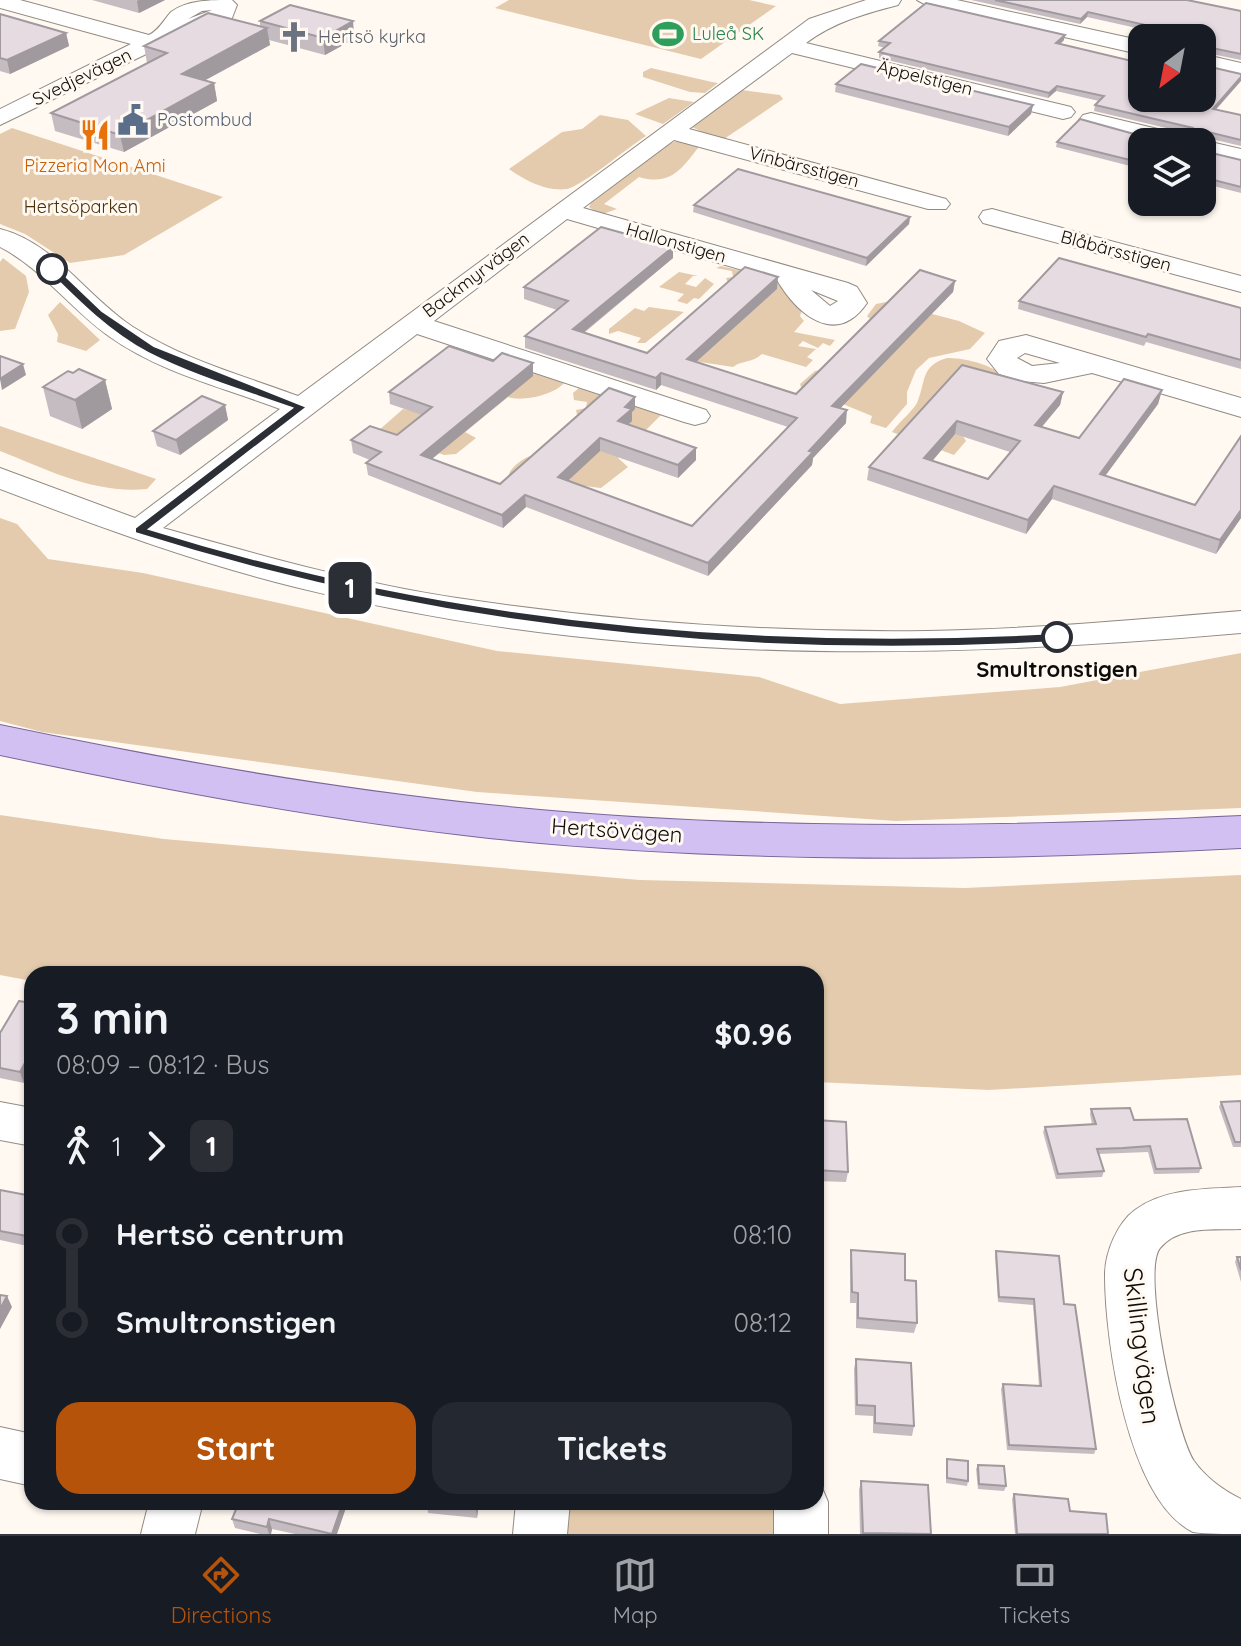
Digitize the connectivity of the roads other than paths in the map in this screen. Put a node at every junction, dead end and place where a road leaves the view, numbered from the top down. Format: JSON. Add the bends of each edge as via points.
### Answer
{"nodes":[{"id":1,"x":837,"y":0,"type":"edge"},
{"id":2,"x":890,"y":0,"type":"edge"},
{"id":3,"x":928,"y":0,"type":"edge"},
{"id":4,"x":0,"y":1,"type":"edge"},
{"id":5,"x":817,"y":24,"type":"junction"},
{"id":6,"x":788,"y":45,"type":"junction"},
{"id":7,"x":1128,"y":45,"type":"edge"},
{"id":8,"x":1216,"y":64,"type":"edge"},
{"id":9,"x":1241,"y":70,"type":"edge"},
{"id":10,"x":6,"y":110,"type":"edge"},
{"id":11,"x":1063,"y":112,"type":"dead end"},
{"id":12,"x":1091,"y":120,"type":"edge"},
{"id":13,"x":1128,"y":129,"type":"edge"},
{"id":14,"x":670,"y":131,"type":"junction"},
{"id":15,"x":1216,"y":150,"type":"edge"},
{"id":16,"x":1241,"y":156,"type":"edge"},
{"id":17,"x":937,"y":204,"type":"dead end"},
{"id":18,"x":563,"y":210,"type":"junction"},
{"id":19,"x":992,"y":217,"type":"dead end"},
{"id":20,"x":0,"y":237,"type":"edge"},
{"id":21,"x":788,"y":275,"type":"dead end"},
{"id":22,"x":1241,"y":284,"type":"edge"},
{"id":23,"x":413,"y":323,"type":"junction"},
{"id":24,"x":1093,"y":363,"type":"dead end"},
{"id":25,"x":301,"y":407,"type":"junction"},
{"id":26,"x":1241,"y":408,"type":"edge"},
{"id":27,"x":695,"y":416,"type":"dead end"},
{"id":28,"x":0,"y":478,"type":"edge"},
{"id":29,"x":139,"y":530,"type":"junction"},
{"id":30,"x":1241,"y":622,"type":"edge"},
{"id":31,"x":0,"y":740,"type":"edge"},
{"id":32,"x":1241,"y":832,"type":"edge"},
{"id":33,"x":0,"y":1121,"type":"edge"},
{"id":34,"x":24,"y":1126,"type":"edge"},
{"id":35,"x":1241,"y":1208,"type":"edge"},
{"id":36,"x":0,"y":1453,"type":"edge"},
{"id":37,"x":24,"y":1458,"type":"edge"},
{"id":38,"x":174,"y":1510,"type":"edge"},
{"id":39,"x":542,"y":1510,"type":"edge"},
{"id":40,"x":801,"y":1510,"type":"edge"},
{"id":41,"x":1241,"y":1529,"type":"edge"},
{"id":42,"x":168,"y":1534,"type":"edge"},
{"id":43,"x":540,"y":1534,"type":"edge"},
{"id":44,"x":801,"y":1534,"type":"edge"}],
"edges":[{"from":1,"to":5,"type":"street","name":"Backmyrvägen"},
{"from":2,"to":5,"type":"street","name":"Backmyrvägen"},
{"from":3,"to":7,"type":"street"},
{"from":4,"to":10,"type":"street","name":"Svedjevägen","via":[[158,39]]},
{"from":5,"to":6,"type":"street","name":"Backmyrvägen"},
{"from":6,"to":11,"type":"street","name":"Äppelstigen"},
{"from":6,"to":14,"type":"street","name":"Backmyrvägen"},
{"from":8,"to":9,"type":"street"},
{"from":12,"to":13,"type":"street"},
{"from":14,"to":17,"type":"street","name":"Vinbärsstigen"},
{"from":14,"to":18,"type":"street","name":"Backmyrvägen"},
{"from":15,"to":16,"type":"street"},
{"from":18,"to":21,"type":"street","name":"Hallonstigen"},
{"from":18,"to":23,"type":"street","name":"Backmyrvägen"},
{"from":19,"to":22,"type":"street","name":"Blåbärsstigen"},
{"from":20,"to":25,"type":"street","via":[[38,257],[98,314],[150,349]]},
{"from":23,"to":25,"type":"street","name":"Backmyrvägen"},
{"from":23,"to":27,"type":"street"},
{"from":24,"to":26,"type":"street"},
{"from":25,"to":29,"type":"street","name":"Backmyrvägen"},
{"from":28,"to":29,"type":"street"},
{"from":29,"to":30,"type":"street","via":[[261,567],[399,598],[680,635],[835,643],[971,642]]},
{"from":31,"to":32,"type":"main road","name":"Hertsövägen","via":[[261,791],[497,821],[639,832],[917,841]]},
{"from":33,"to":34,"type":"street"},
{"from":35,"to":41,"type":"street","name":"Skillingvägen","via":[[1157,1220],[1141,1231],[1130,1249],[1129,1273],[1153,1436],[1173,1477],[1194,1501]]},
{"from":36,"to":37,"type":"street"},
{"from":38,"to":42,"type":"street"},
{"from":39,"to":43,"type":"street"},
{"from":40,"to":44,"type":"street"}]}
